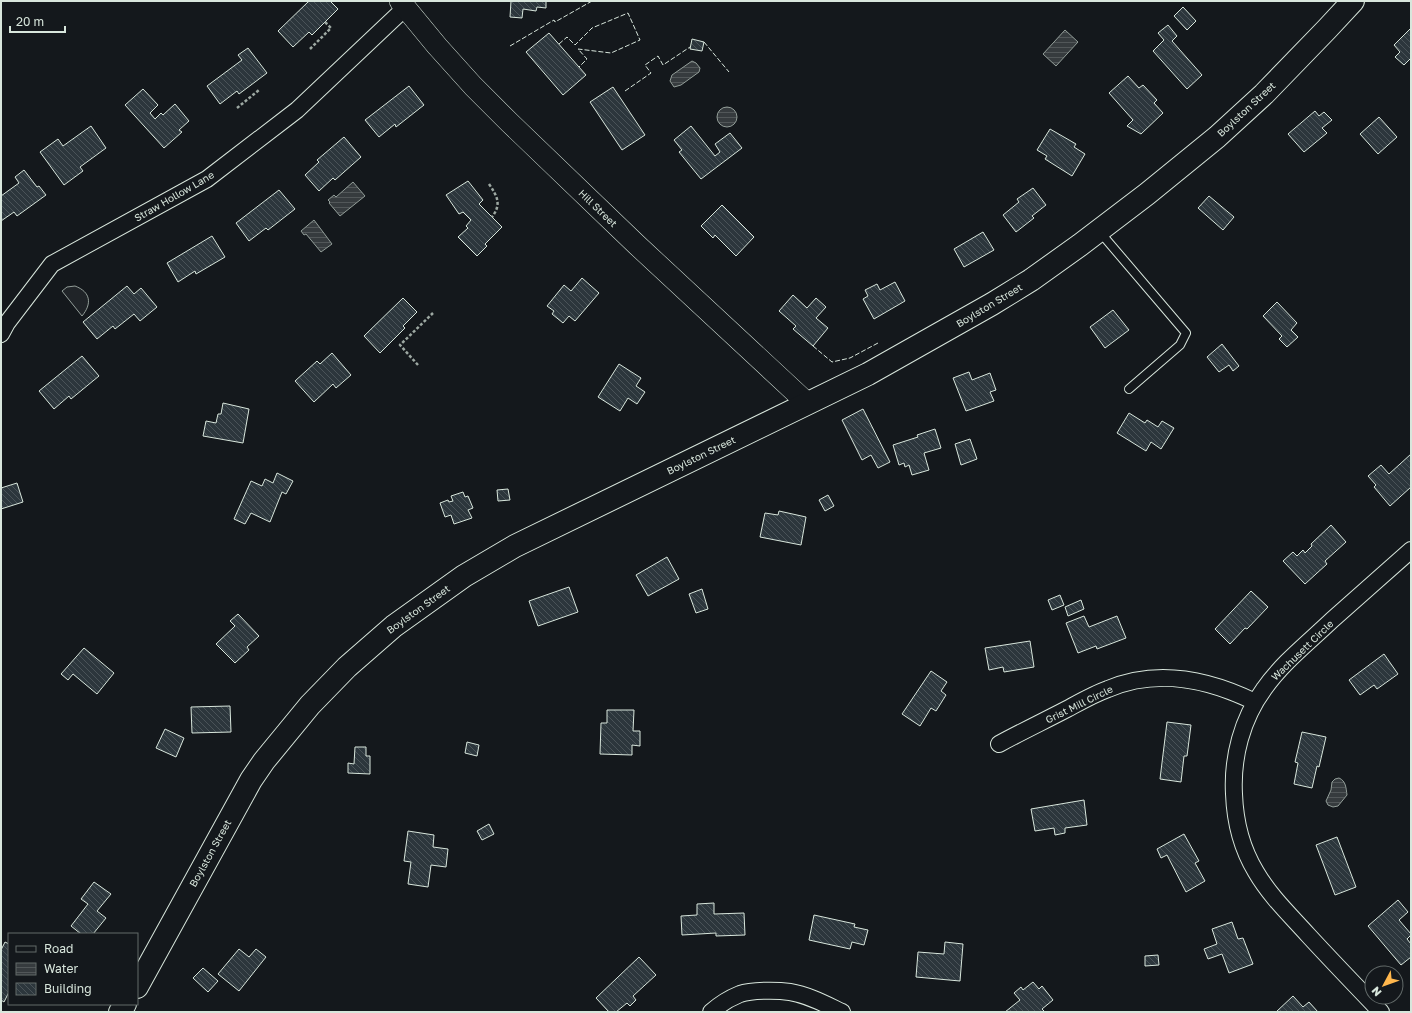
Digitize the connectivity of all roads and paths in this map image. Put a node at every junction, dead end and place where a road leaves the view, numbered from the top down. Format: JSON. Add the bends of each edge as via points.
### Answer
{"nodes":[{"id":1,"x":1353,"y":1,"type":"edge"},
{"id":2,"x":403,"y":5,"type":"edge"},
{"id":3,"x":325,"y":22,"type":"dead end"},
{"id":4,"x":310,"y":49,"type":"dead end"},
{"id":5,"x":259,"y":90,"type":"dead end"},
{"id":6,"x":237,"y":108,"type":"dead end"},
{"id":7,"x":488,"y":184,"type":"dead end"},
{"id":8,"x":492,"y":217,"type":"dead end"},
{"id":9,"x":1099,"y":231,"type":"junction"},
{"id":10,"x":433,"y":313,"type":"dead end"},
{"id":11,"x":1,"y":334,"type":"edge"},
{"id":12,"x":418,"y":365,"type":"dead end"},
{"id":13,"x":1129,"y":389,"type":"dead end"},
{"id":14,"x":807,"y":403,"type":"junction"},
{"id":15,"x":1411,"y":550,"type":"edge"},
{"id":16,"x":1255,"y":702,"type":"junction"},
{"id":17,"x":999,"y":744,"type":"dead end"},
{"id":18,"x":138,"y":985,"type":"edge"},
{"id":19,"x":711,"y":1012,"type":"edge"},
{"id":20,"x":842,"y":1012,"type":"edge"},
{"id":21,"x":1381,"y":1012,"type":"edge"}],
"edges":[{"from":1,"to":9,"type":"main road","name":"Boylston Street","via":[[1239,117],[1159,185]]},
{"from":2,"to":11,"type":"street","name":"Straw Hollow Lane","via":[[297,110],[207,179],[52,264]]},
{"from":2,"to":14,"type":"street","name":"Hill Street","via":[[473,86],[636,245]]},
{"from":3,"to":4,"type":"path","via":[[331,28]]},
{"from":5,"to":6,"type":"path"},
{"from":7,"to":8,"type":"path","via":[[498,202],[497,210]]},
{"from":9,"to":13,"type":"lane","via":[[1186,333],[1180,345]]},
{"from":9,"to":14,"type":"main road","name":"Boylston Street","via":[[992,304],[893,360]]},
{"from":10,"to":12,"type":"path","via":[[400,344]]},
{"from":14,"to":18,"type":"main road","name":"Boylston Street","via":[[511,548],[436,595],[366,649],[319,695],[257,771]]},
{"from":15,"to":16,"type":"street","name":"Wachusett Circle","via":[[1301,649],[1269,682]]},
{"from":16,"to":17,"type":"street","name":"Grist Mill Circle","via":[[1230,690],[1200,681],[1169,678],[1138,680],[1107,689]]},
{"from":16,"to":21,"type":"street","name":"Wachusett Circle","via":[[1240,740],[1233,787],[1237,822],[1248,856],[1269,891]]},
{"from":19,"to":20,"type":"street","via":[[741,994],[761,991],[790,992]]}]}
